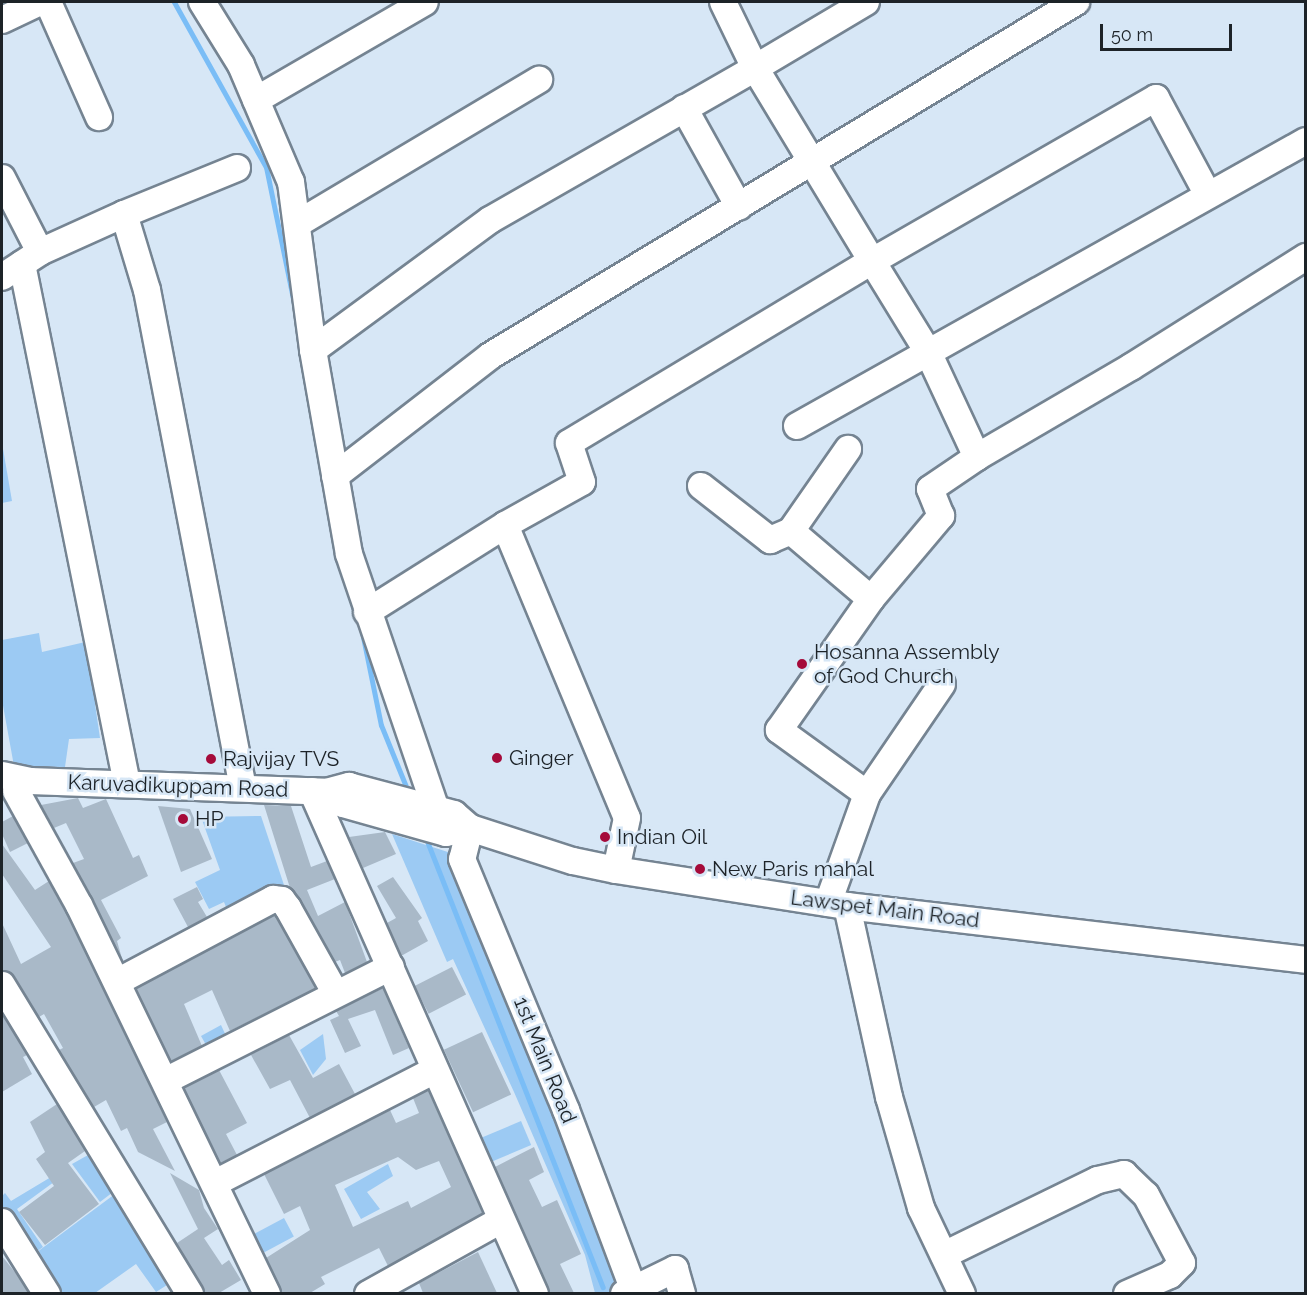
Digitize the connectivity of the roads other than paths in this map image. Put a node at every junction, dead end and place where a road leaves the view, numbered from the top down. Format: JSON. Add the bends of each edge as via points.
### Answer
{"nodes":[{"id":1,"x":40,"y":2,"type":"edge"},
{"id":2,"x":48,"y":2,"type":"edge"},
{"id":3,"x":202,"y":2,"type":"edge"},
{"id":4,"x":425,"y":2,"type":"edge"},
{"id":5,"x":723,"y":2,"type":"edge"},
{"id":6,"x":866,"y":2,"type":"edge"},
{"id":7,"x":1076,"y":2,"type":"edge"},
{"id":8,"x":2,"y":20,"type":"edge"},
{"id":9,"x":755,"y":68,"type":"junction"},
{"id":10,"x":539,"y":80,"type":"dead end"},
{"id":11,"x":256,"y":100,"type":"junction"},
{"id":12,"x":684,"y":108,"type":"junction"},
{"id":13,"x":99,"y":117,"type":"dead end"},
{"id":14,"x":1305,"y":141,"type":"edge"},
{"id":15,"x":813,"y":163,"type":"junction"},
{"id":16,"x":237,"y":168,"type":"dead end"},
{"id":17,"x":2,"y":178,"type":"edge"},
{"id":18,"x":1208,"y":195,"type":"junction"},
{"id":19,"x":739,"y":207,"type":"junction"},
{"id":20,"x":124,"y":214,"type":"junction"},
{"id":21,"x":297,"y":224,"type":"junction"},
{"id":22,"x":1305,"y":257,"type":"edge"},
{"id":23,"x":872,"y":261,"type":"junction"},
{"id":24,"x":21,"y":264,"type":"edge"},
{"id":25,"x":313,"y":350,"type":"junction"},
{"id":26,"x":928,"y":352,"type":"junction"},
{"id":27,"x":797,"y":426,"type":"dead end"},
{"id":28,"x":848,"y":449,"type":"dead end"},
{"id":29,"x":977,"y":457,"type":"junction"},
{"id":30,"x":335,"y":476,"type":"junction"},
{"id":31,"x":701,"y":486,"type":"dead end"},
{"id":32,"x":505,"y":525,"type":"junction"},
{"id":33,"x":791,"y":531,"type":"junction"},
{"id":34,"x":871,"y":600,"type":"junction"},
{"id":35,"x":367,"y":612,"type":"junction"},
{"id":36,"x":942,"y":684,"type":"dead end"},
{"id":37,"x":127,"y":784,"type":"junction"},
{"id":38,"x":12,"y":787,"type":"edge"},
{"id":39,"x":243,"y":788,"type":"junction"},
{"id":40,"x":319,"y":791,"type":"junction"},
{"id":41,"x":867,"y":794,"type":"junction"},
{"id":42,"x":436,"y":809,"type":"junction"},
{"id":43,"x":470,"y":828,"type":"junction"},
{"id":44,"x":616,"y":870,"type":"junction"},
{"id":45,"x":838,"y":905,"type":"junction"},
{"id":46,"x":1305,"y":960,"type":"edge"},
{"id":47,"x":391,"y":967,"type":"junction"},
{"id":48,"x":117,"y":982,"type":"junction"},
{"id":49,"x":2,"y":985,"type":"edge"},
{"id":50,"x":336,"y":994,"type":"junction"},
{"id":51,"x":435,"y":1070,"type":"junction"},
{"id":52,"x":165,"y":1081,"type":"junction"},
{"id":53,"x":215,"y":1183,"type":"junction"},
{"id":54,"x":501,"y":1220,"type":"junction"},
{"id":55,"x":2,"y":1222,"type":"edge"},
{"id":56,"x":944,"y":1255,"type":"junction"},
{"id":57,"x":631,"y":1292,"type":"edge"},
{"id":58,"x":47,"y":1293,"type":"edge"},
{"id":59,"x":190,"y":1293,"type":"edge"},
{"id":60,"x":267,"y":1293,"type":"edge"},
{"id":61,"x":368,"y":1293,"type":"edge"},
{"id":62,"x":535,"y":1293,"type":"edge"},
{"id":63,"x":682,"y":1293,"type":"edge"},
{"id":64,"x":962,"y":1293,"type":"edge"},
{"id":65,"x":1127,"y":1293,"type":"edge"}],
"edges":[{"from":1,"to":8,"type":"street"},
{"from":2,"to":13,"type":"street"},
{"from":3,"to":11,"type":"street","via":[[241,65]]},
{"from":4,"to":11,"type":"street"},
{"from":5,"to":9,"type":"street"},
{"from":6,"to":9,"type":"street"},
{"from":7,"to":15,"type":"street"},
{"from":9,"to":12,"type":"street"},
{"from":9,"to":15,"type":"street"},
{"from":10,"to":21,"type":"street"},
{"from":11,"to":21,"type":"street","via":[[291,182]]},
{"from":12,"to":19,"type":"street"},
{"from":12,"to":25,"type":"street","via":[[490,220]]},
{"from":14,"to":18,"type":"street"},
{"from":15,"to":19,"type":"street"},
{"from":15,"to":23,"type":"street"},
{"from":16,"to":20,"type":"street"},
{"from":17,"to":24,"type":"street"},
{"from":18,"to":23,"type":"street","via":[[1156,98]]},
{"from":18,"to":26,"type":"street"},
{"from":19,"to":30,"type":"street","via":[[490,356]]},
{"from":20,"to":24,"type":"street"},
{"from":20,"to":39,"type":"street","via":[[147,290]]},
{"from":21,"to":25,"type":"street"},
{"from":22,"to":29,"type":"street","via":[[1131,368]]},
{"from":23,"to":26,"type":"street"},
{"from":23,"to":32,"type":"street","via":[[569,443],[582,482]]},
{"from":24,"to":37,"type":"street"},
{"from":25,"to":30,"type":"street"},
{"from":26,"to":27,"type":"street"},
{"from":26,"to":29,"type":"street"},
{"from":28,"to":33,"type":"street"},
{"from":29,"to":34,"type":"street","via":[[930,489],[941,516]]},
{"from":30,"to":35,"type":"street","via":[[349,554]]},
{"from":31,"to":33,"type":"street","via":[[770,540]]},
{"from":32,"to":35,"type":"street"},
{"from":32,"to":44,"type":"street","via":[[627,818]]},
{"from":33,"to":34,"type":"street"},
{"from":34,"to":41,"type":"street","via":[[779,730]]},
{"from":35,"to":42,"type":"street"},
{"from":36,"to":41,"type":"street"},
{"from":37,"to":38,"type":"street","name":"Karuvadikuppam Road"},
{"from":37,"to":39,"type":"street","name":"Karuvadikuppam Road"},
{"from":38,"to":48,"type":"street"},
{"from":39,"to":40,"type":"street","name":"Karuvadikuppam Road"},
{"from":40,"to":42,"type":"street","name":"Karuvadikuppam Road","via":[[349,786]]},
{"from":40,"to":43,"type":"street","via":[[343,804],[446,833]]},
{"from":40,"to":47,"type":"street"},
{"from":41,"to":45,"type":"street"},
{"from":42,"to":43,"type":"street","name":"Karuvadikuppam Road","via":[[454,814]]},
{"from":43,"to":44,"type":"street","name":"Lawspet Main Road","via":[[573,861]]},
{"from":43,"to":57,"type":"street","name":"1st Main Road","via":[[462,859],[566,1110]]},
{"from":44,"to":45,"type":"street","name":"Lawspet Main Road"},
{"from":45,"to":46,"type":"street","name":"Lawspet Main Road"},
{"from":45,"to":56,"type":"street","via":[[921,1208]]},
{"from":47,"to":50,"type":"street"},
{"from":47,"to":51,"type":"street"},
{"from":48,"to":50,"type":"street","via":[[273,899],[282,900],[288,908]]},
{"from":48,"to":52,"type":"street"},
{"from":49,"to":59,"type":"street"},
{"from":50,"to":52,"type":"street"},
{"from":51,"to":53,"type":"street"},
{"from":51,"to":54,"type":"street"},
{"from":52,"to":53,"type":"street"},
{"from":53,"to":60,"type":"street"},
{"from":54,"to":61,"type":"street"},
{"from":54,"to":62,"type":"street"},
{"from":55,"to":58,"type":"street"},
{"from":56,"to":64,"type":"street"},
{"from":56,"to":65,"type":"street","via":[[1098,1180],[1124,1174],[1146,1195],[1182,1263],[1170,1275]]},
{"from":57,"to":63,"type":"street","via":[[675,1269]]}]}
